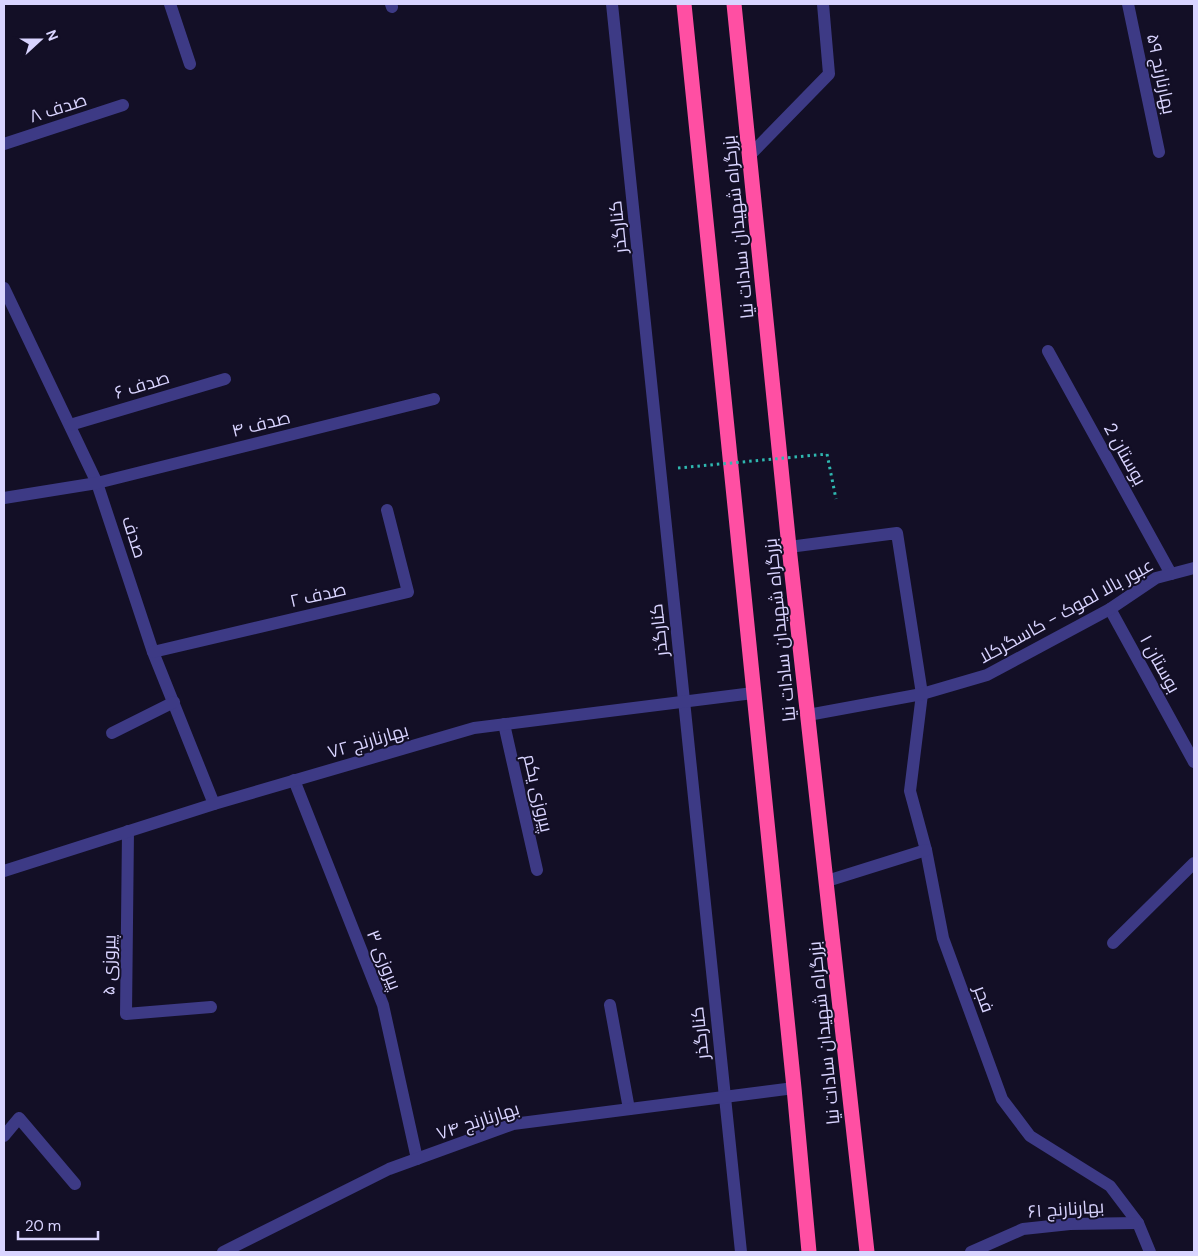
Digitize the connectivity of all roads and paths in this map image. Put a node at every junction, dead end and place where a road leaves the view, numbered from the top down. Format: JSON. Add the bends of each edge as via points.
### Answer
{"nodes":[{"id":1,"x":170,"y":4,"type":"edge"},
{"id":2,"x":612,"y":4,"type":"edge"},
{"id":3,"x":684,"y":4,"type":"edge"},
{"id":4,"x":734,"y":4,"type":"edge"},
{"id":5,"x":823,"y":4,"type":"edge"},
{"id":6,"x":1128,"y":4,"type":"edge"},
{"id":7,"x":190,"y":64,"type":"dead end"},
{"id":8,"x":123,"y":105,"type":"dead end"},
{"id":9,"x":4,"y":144,"type":"edge"},
{"id":10,"x":1159,"y":152,"type":"dead end"},
{"id":11,"x":749,"y":156,"type":"junction"},
{"id":12,"x":5,"y":292,"type":"edge"},
{"id":13,"x":1048,"y":351,"type":"dead end"},
{"id":14,"x":225,"y":379,"type":"dead end"},
{"id":15,"x":434,"y":399,"type":"dead end"},
{"id":16,"x":70,"y":425,"type":"junction"},
{"id":17,"x":678,"y":468,"type":"dead end"},
{"id":18,"x":98,"y":483,"type":"junction"},
{"id":19,"x":4,"y":498,"type":"edge"},
{"id":20,"x":836,"y":499,"type":"dead end"},
{"id":21,"x":387,"y":510,"type":"dead end"},
{"id":22,"x":789,"y":547,"type":"junction"},
{"id":23,"x":1194,"y":568,"type":"edge"},
{"id":24,"x":1171,"y":574,"type":"junction"},
{"id":25,"x":1110,"y":609,"type":"junction"},
{"id":26,"x":153,"y":652,"type":"junction"},
{"id":27,"x":754,"y":693,"type":"junction"},
{"id":28,"x":922,"y":694,"type":"junction"},
{"id":29,"x":684,"y":701,"type":"junction"},
{"id":30,"x":174,"y":702,"type":"junction"},
{"id":31,"x":808,"y":715,"type":"junction"},
{"id":32,"x":504,"y":724,"type":"junction"},
{"id":33,"x":112,"y":732,"type":"dead end"},
{"id":34,"x":1194,"y":762,"type":"edge"},
{"id":35,"x":294,"y":780,"type":"junction"},
{"id":36,"x":214,"y":804,"type":"junction"},
{"id":37,"x":128,"y":831,"type":"junction"},
{"id":38,"x":926,"y":850,"type":"junction"},
{"id":39,"x":1194,"y":863,"type":"edge"},
{"id":40,"x":4,"y":870,"type":"edge"},
{"id":41,"x":537,"y":870,"type":"dead end"},
{"id":42,"x":827,"y":882,"type":"junction"},
{"id":43,"x":1113,"y":943,"type":"dead end"},
{"id":44,"x":610,"y":1004,"type":"dead end"},
{"id":45,"x":211,"y":1007,"type":"dead end"},
{"id":46,"x":794,"y":1088,"type":"junction"},
{"id":47,"x":725,"y":1097,"type":"junction"},
{"id":48,"x":629,"y":1109,"type":"junction"},
{"id":49,"x":4,"y":1136,"type":"edge"},
{"id":50,"x":417,"y":1159,"type":"junction"},
{"id":51,"x":74,"y":1184,"type":"dead end"},
{"id":52,"x":1138,"y":1223,"type":"junction"},
{"id":53,"x":223,"y":1252,"type":"edge"},
{"id":54,"x":740,"y":1252,"type":"edge"},
{"id":55,"x":809,"y":1252,"type":"edge"},
{"id":56,"x":867,"y":1252,"type":"edge"},
{"id":57,"x":971,"y":1252,"type":"edge"},
{"id":58,"x":1150,"y":1252,"type":"edge"}],
"edges":[{"from":1,"to":7,"type":"street"},
{"from":2,"to":29,"type":"street","name":"کنارگذر"},
{"from":3,"to":27,"type":"highway","name":"بزرگراه شهیدان سادات نیا"},
{"from":4,"to":11,"type":"highway","name":"بزرگراه شهیدان سادات نیا"},
{"from":5,"to":11,"type":"street","via":[[829,74]]},
{"from":6,"to":10,"type":"street","name":"بهارنارنج ۵۹"},
{"from":8,"to":9,"type":"street","name":"صدف ۸"},
{"from":11,"to":22,"type":"highway","name":"بزرگراه شهیدان سادات نیا"},
{"from":12,"to":16,"type":"street","name":"صدف"},
{"from":13,"to":24,"type":"street","name":"بوستان 2"},
{"from":14,"to":16,"type":"street","name":"صدف ۶"},
{"from":15,"to":18,"type":"street","name":"صدف ۴"},
{"from":16,"to":18,"type":"street","name":"صدف"},
{"from":17,"to":20,"type":"path","bridge":true,"via":[[827,454]]},
{"from":18,"to":19,"type":"street","name":"صدف ۴"},
{"from":18,"to":26,"type":"street","name":"صدف"},
{"from":21,"to":26,"type":"street","name":"صدف ۲","via":[[408,592]]},
{"from":22,"to":28,"type":"street","name":"فجر","via":[[897,533]]},
{"from":22,"to":31,"type":"highway","name":"بزرگراه شهیدان سادات نیا"},
{"from":23,"to":24,"type":"street","name":"عبور بالا لموک - کاسگرکلا"},
{"from":24,"to":25,"type":"street","name":"عبور بالا لموک - کاسگرکلا","via":[[1156,578]]},
{"from":25,"to":28,"type":"street","name":"عبور بالا لموک - کاسگرکلا","via":[[987,675]]},
{"from":25,"to":34,"type":"street","name":"بوستان ۱"},
{"from":26,"to":30,"type":"street","name":"صدف"},
{"from":27,"to":29,"type":"street","name":"بهارنارنج ۷۲"},
{"from":27,"to":46,"type":"highway","name":"بزرگراه شهیدان سادات نیا"},
{"from":28,"to":31,"type":"street","name":"عبور بالا لموک - کاسگرکلا"},
{"from":28,"to":38,"type":"street","name":"فجر","via":[[910,791]]},
{"from":29,"to":32,"type":"street","name":"بهارنارنج ۷۲"},
{"from":29,"to":47,"type":"street","name":"کنارگذر"},
{"from":30,"to":33,"type":"street"},
{"from":30,"to":36,"type":"street","name":"صدف"},
{"from":31,"to":42,"type":"highway","name":"بزرگراه شهیدان سادات نیا"},
{"from":32,"to":35,"type":"street","name":"بهارنارنج ۷۲","via":[[474,728]]},
{"from":32,"to":41,"type":"street","name":"پیروزی یکم"},
{"from":35,"to":36,"type":"street","name":"بهارنارنج ۷۲"},
{"from":35,"to":50,"type":"street","name":"پیروزی ۳","via":[[383,1005]]},
{"from":36,"to":37,"type":"street","name":"بهارنارنج ۷۲"},
{"from":37,"to":40,"type":"street","name":"بهارنارنج ۷۲"},
{"from":37,"to":45,"type":"street","name":"پیروزی ۵","via":[[126,1014]]},
{"from":38,"to":42,"type":"street"},
{"from":38,"to":52,"type":"street","name":"فجر","via":[[943,938],[1002,1099],[1030,1136],[1110,1186]]},
{"from":39,"to":43,"type":"street"},
{"from":42,"to":56,"type":"highway","name":"بزرگراه شهیدان سادات نیا"},
{"from":44,"to":48,"type":"street"},
{"from":46,"to":47,"type":"street","name":"بهارنارنج ۷۴"},
{"from":46,"to":55,"type":"highway","name":"بزرگراه شهیدان سادات نیا"},
{"from":47,"to":48,"type":"street","name":"بهارنارنج ۷۴"},
{"from":47,"to":54,"type":"street","name":"کنارگذر"},
{"from":48,"to":50,"type":"street","name":"بهارنارنج ۷۴","via":[[513,1124]]},
{"from":49,"to":51,"type":"street","via":[[19,1118]]},
{"from":50,"to":53,"type":"street","name":"بهارنارنج ۷۴","via":[[389,1169]]},
{"from":52,"to":57,"type":"street","name":"بهارنارنج ۶۱","via":[[1070,1224],[1023,1229]]},
{"from":52,"to":58,"type":"street","name":"فجر"}]}
